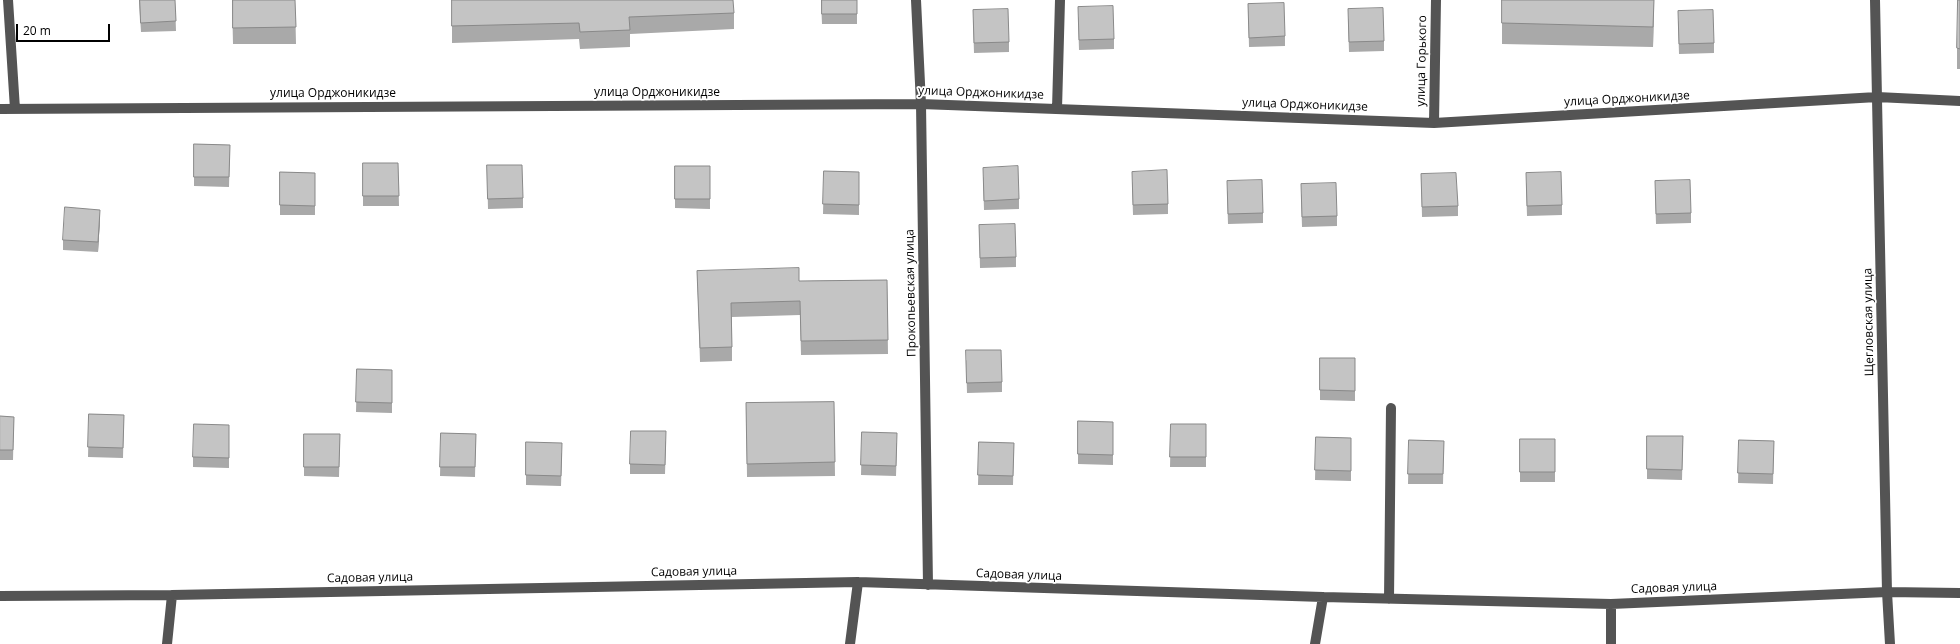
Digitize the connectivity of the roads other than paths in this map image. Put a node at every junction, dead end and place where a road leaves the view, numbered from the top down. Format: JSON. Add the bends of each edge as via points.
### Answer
{"nodes":[{"id":1,"x":8,"y":0,"type":"edge"},
{"id":2,"x":916,"y":0,"type":"edge"},
{"id":3,"x":1060,"y":0,"type":"edge"},
{"id":4,"x":1436,"y":0,"type":"edge"},
{"id":5,"x":1875,"y":0,"type":"edge"},
{"id":6,"x":1877,"y":97,"type":"junction"},
{"id":7,"x":1960,"y":101,"type":"edge"},
{"id":8,"x":921,"y":104,"type":"junction"},
{"id":9,"x":0,"y":109,"type":"edge"},
{"id":10,"x":15,"y":109,"type":"junction"},
{"id":11,"x":1057,"y":109,"type":"junction"},
{"id":12,"x":1434,"y":123,"type":"junction"},
{"id":13,"x":1391,"y":408,"type":"dead end"},
{"id":14,"x":858,"y":582,"type":"junction"},
{"id":15,"x":928,"y":585,"type":"junction"},
{"id":16,"x":1887,"y":592,"type":"junction"},
{"id":17,"x":1960,"y":593,"type":"edge"},
{"id":18,"x":172,"y":595,"type":"junction"},
{"id":19,"x":0,"y":596,"type":"edge"},
{"id":20,"x":1323,"y":597,"type":"junction"},
{"id":21,"x":1389,"y":599,"type":"junction"},
{"id":22,"x":1610,"y":604,"type":"junction"},
{"id":23,"x":167,"y":644,"type":"edge"},
{"id":24,"x":850,"y":644,"type":"edge"},
{"id":25,"x":1315,"y":644,"type":"edge"},
{"id":26,"x":1611,"y":644,"type":"edge"},
{"id":27,"x":1890,"y":644,"type":"edge"}],
"edges":[{"from":1,"to":10,"type":"street"},
{"from":2,"to":8,"type":"street","name":"Прокопьевская улица"},
{"from":3,"to":11,"type":"street"},
{"from":4,"to":12,"type":"street","name":"улица Горького"},
{"from":5,"to":6,"type":"street","name":"Щегловская улица"},
{"from":6,"to":7,"type":"street","name":"улица Орджоникидзе"},
{"from":6,"to":12,"type":"street","name":"улица Орджоникидзе"},
{"from":6,"to":16,"type":"street","name":"Щегловская улица"},
{"from":8,"to":10,"type":"street","name":"улица Орджоникидзе"},
{"from":8,"to":11,"type":"street","name":"улица Орджоникидзе"},
{"from":8,"to":15,"type":"street","name":"Прокопьевская улица"},
{"from":9,"to":10,"type":"street","name":"улица Орджоникидзе"},
{"from":11,"to":12,"type":"street","name":"улица Орджоникидзе"},
{"from":13,"to":21,"type":"street"},
{"from":14,"to":15,"type":"street","name":"Садовая улица"},
{"from":14,"to":18,"type":"street","name":"Садовая улица"},
{"from":14,"to":24,"type":"street"},
{"from":15,"to":20,"type":"street","name":"Садовая улица"},
{"from":16,"to":17,"type":"street","name":"Садовая улица"},
{"from":16,"to":22,"type":"street","name":"Садовая улица"},
{"from":16,"to":27,"type":"street","name":"Щегловская улица"},
{"from":18,"to":19,"type":"street","name":"Садовая улица"},
{"from":18,"to":23,"type":"street"},
{"from":20,"to":21,"type":"street","name":"Садовая улица"},
{"from":20,"to":25,"type":"street"},
{"from":21,"to":22,"type":"street","name":"Садовая улица"},
{"from":22,"to":26,"type":"street"}]}
